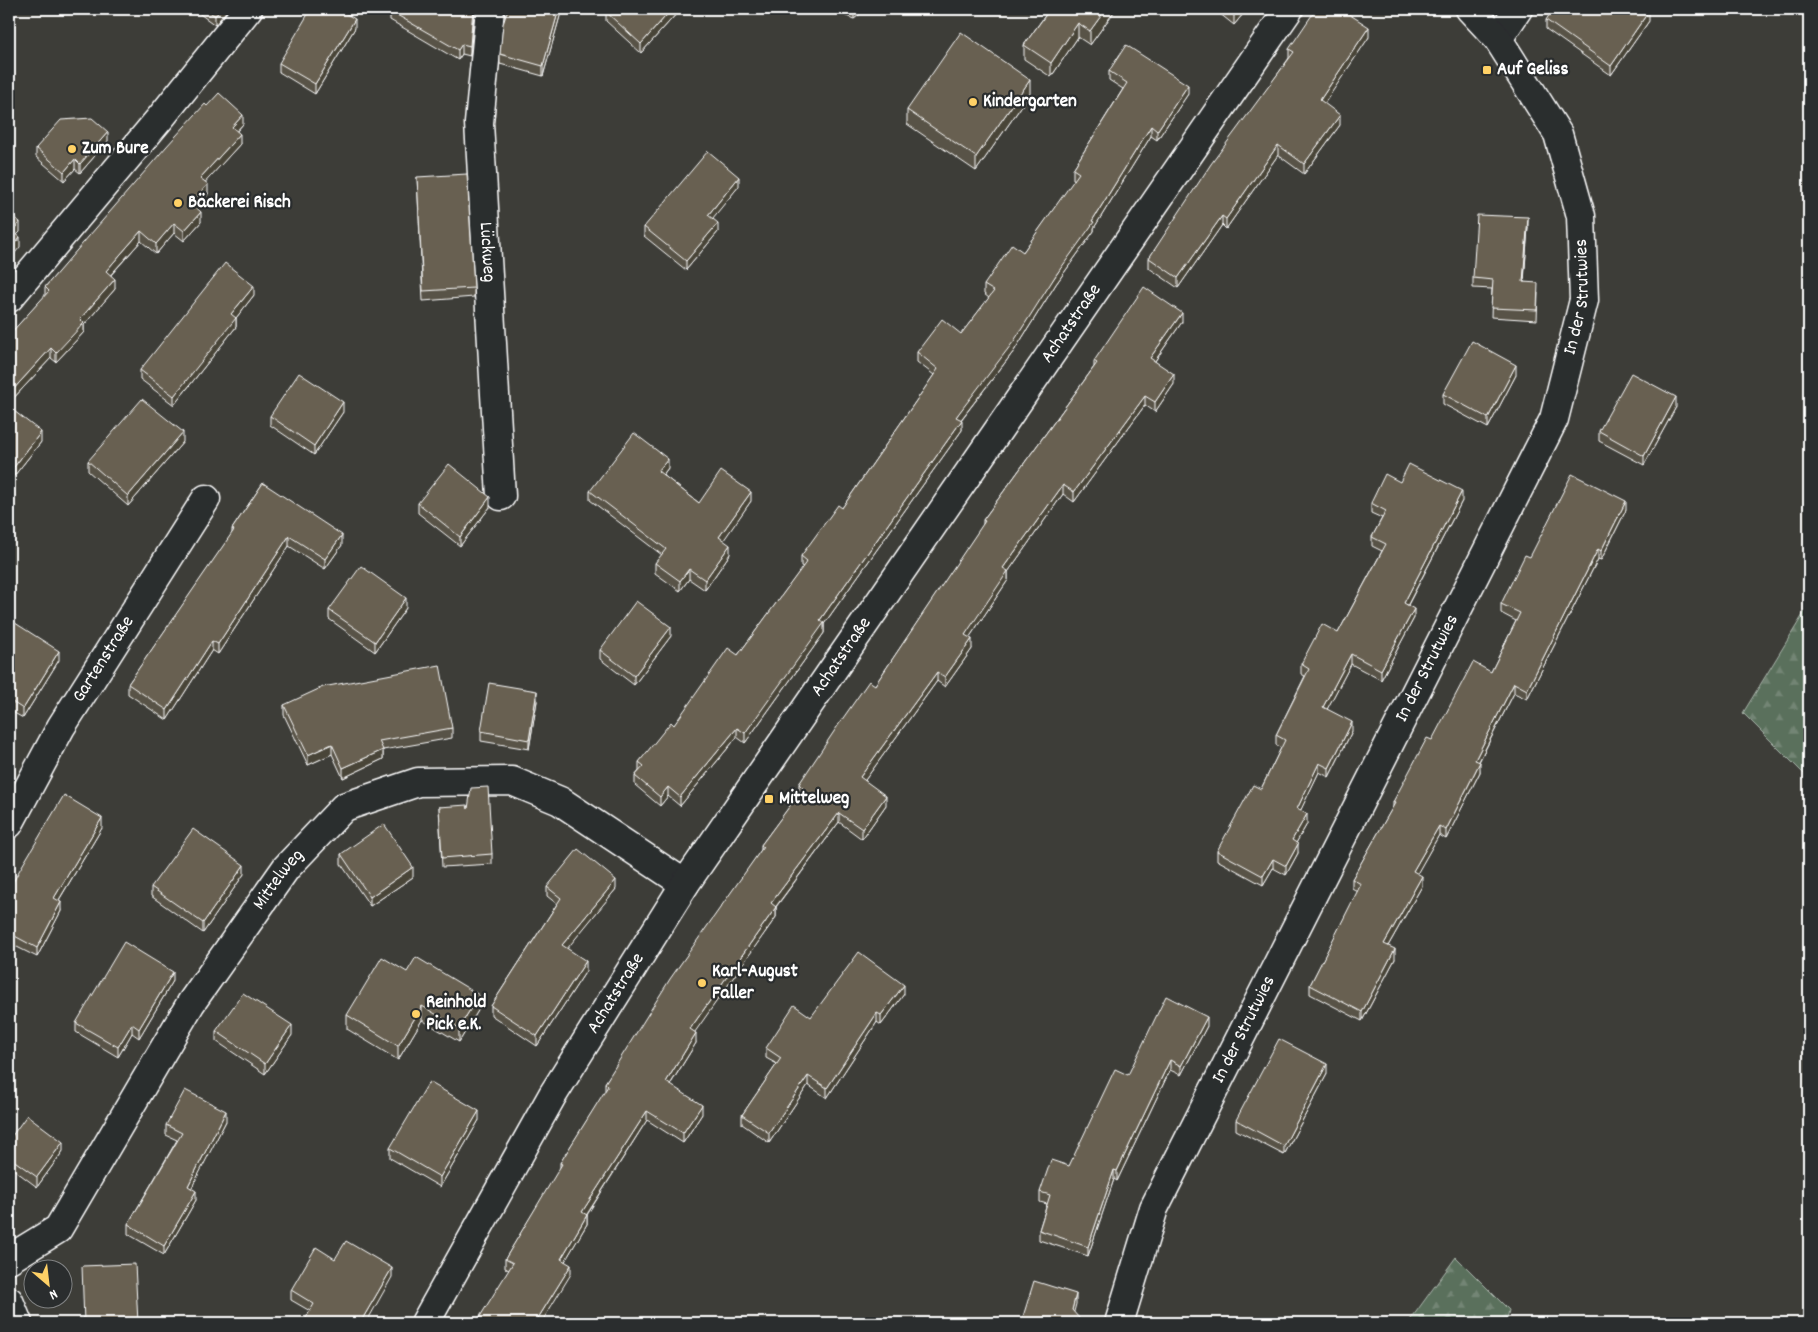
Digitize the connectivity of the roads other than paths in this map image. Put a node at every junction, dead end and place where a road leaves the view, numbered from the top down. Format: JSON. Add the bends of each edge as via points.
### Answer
{"nodes":[{"id":1,"x":248,"y":9,"type":"edge"},
{"id":2,"x":490,"y":9,"type":"edge"},
{"id":3,"x":1289,"y":9,"type":"edge"},
{"id":4,"x":1470,"y":9,"type":"edge"},
{"id":5,"x":1518,"y":9,"type":"edge"},
{"id":6,"x":1498,"y":39,"type":"junction"},
{"id":7,"x":9,"y":298,"type":"edge"},
{"id":8,"x":501,"y":496,"type":"dead end"},
{"id":9,"x":206,"y":499,"type":"dead end"},
{"id":10,"x":9,"y":824,"type":"edge"},
{"id":11,"x":685,"y":884,"type":"junction"},
{"id":12,"x":9,"y":1259,"type":"edge"},
{"id":13,"x":9,"y":1301,"type":"edge"},
{"id":14,"x":18,"y":1323,"type":"edge"},
{"id":15,"x":425,"y":1323,"type":"edge"},
{"id":16,"x":1119,"y":1323,"type":"edge"}],
"edges":[{"from":1,"to":7,"type":"street"},
{"from":2,"to":8,"type":"street","name":"Lückweg","via":[[478,123]]},
{"from":3,"to":11,"type":"street","name":"Achatstraße"},
{"from":4,"to":6,"type":"street","name":"In der Strutwies"},
{"from":5,"to":6,"type":"street"},
{"from":6,"to":16,"type":"street","name":"In der Strutwies","via":[[1558,134],[1581,216],[1584,300],[1554,419],[1154,1208]]},
{"from":9,"to":10,"type":"street","name":"Gartenstraße","via":[[61,727]]},
{"from":11,"to":12,"type":"street","name":"Mittelweg","via":[[560,801],[512,781],[418,782],[344,807],[286,868],[191,1003],[58,1229]]},
{"from":11,"to":15,"type":"street","name":"Achatstraße","via":[[552,1096]]},
{"from":13,"to":14,"type":"street"}]}
